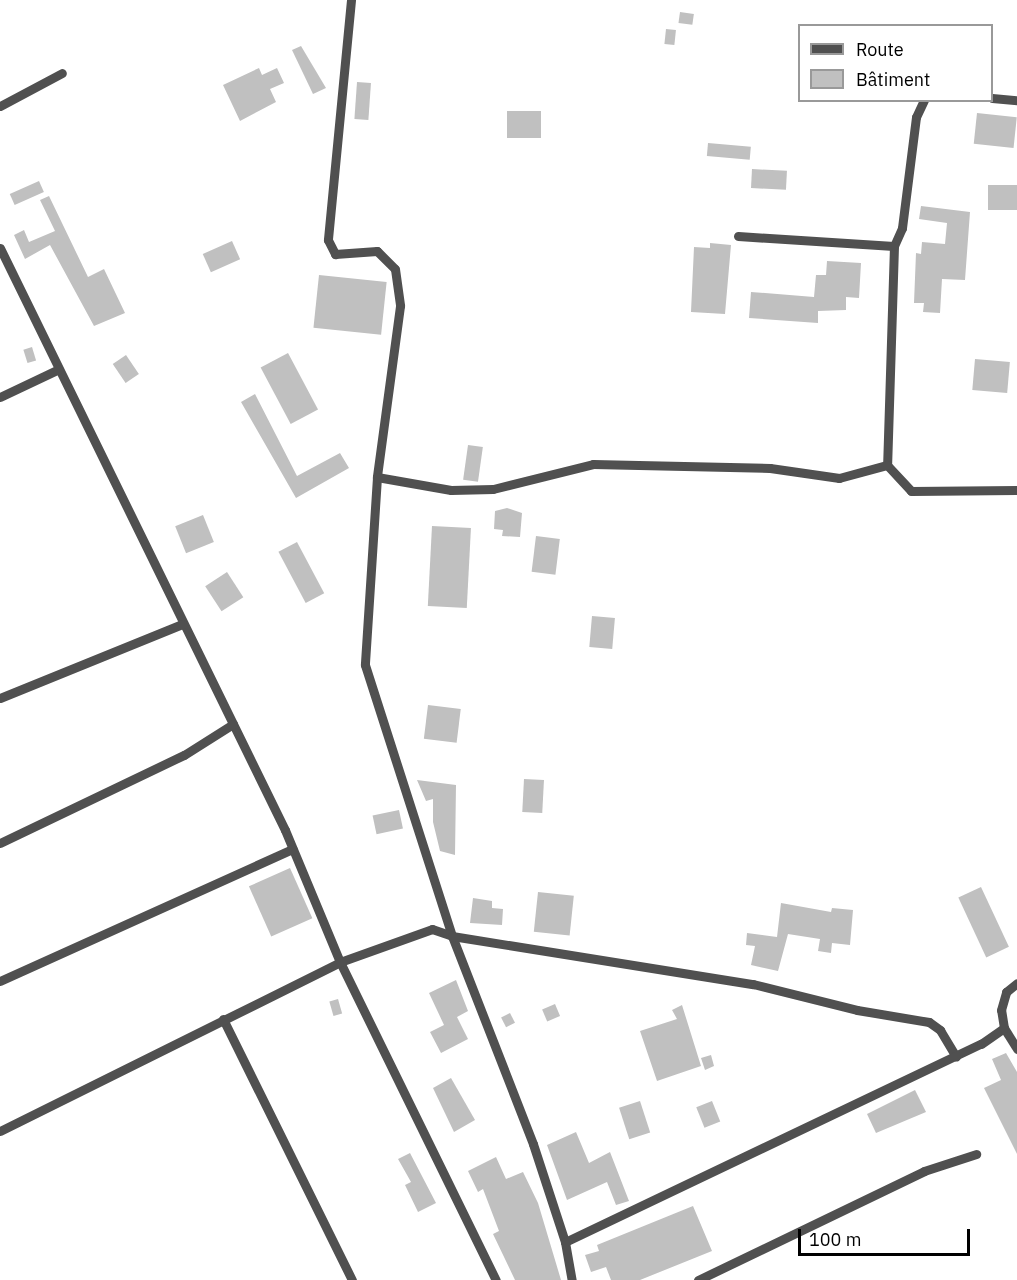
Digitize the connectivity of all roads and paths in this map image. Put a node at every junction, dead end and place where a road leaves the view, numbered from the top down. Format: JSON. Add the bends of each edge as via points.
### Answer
{"nodes":[{"id":1,"x":351,"y":0,"type":"edge"},
{"id":2,"x":62,"y":73,"type":"dead end"},
{"id":3,"x":993,"y":98,"type":"edge"},
{"id":4,"x":1017,"y":100,"type":"edge"},
{"id":5,"x":923,"y":102,"type":"edge"},
{"id":6,"x":0,"y":106,"type":"edge"},
{"id":7,"x":738,"y":236,"type":"dead end"},
{"id":8,"x":894,"y":246,"type":"junction"},
{"id":9,"x":0,"y":248,"type":"edge"},
{"id":10,"x":59,"y":369,"type":"junction"},
{"id":11,"x":0,"y":397,"type":"edge"},
{"id":12,"x":887,"y":465,"type":"junction"},
{"id":13,"x":377,"y":477,"type":"junction"},
{"id":14,"x":1017,"y":490,"type":"edge"},
{"id":15,"x":182,"y":624,"type":"junction"},
{"id":16,"x":0,"y":698,"type":"edge"},
{"id":17,"x":233,"y":724,"type":"junction"},
{"id":18,"x":0,"y":843,"type":"edge"},
{"id":19,"x":293,"y":849,"type":"junction"},
{"id":20,"x":452,"y":936,"type":"junction"},
{"id":21,"x":340,"y":962,"type":"junction"},
{"id":22,"x":0,"y":981,"type":"edge"},
{"id":23,"x":1017,"y":983,"type":"edge"},
{"id":24,"x":223,"y":1019,"type":"junction"},
{"id":25,"x":1004,"y":1028,"type":"junction"},
{"id":26,"x":1017,"y":1049,"type":"edge"},
{"id":27,"x":956,"y":1057,"type":"junction"},
{"id":28,"x":0,"y":1131,"type":"edge"},
{"id":29,"x":976,"y":1154,"type":"dead end"},
{"id":30,"x":565,"y":1242,"type":"junction"},
{"id":31,"x":352,"y":1280,"type":"edge"},
{"id":32,"x":496,"y":1280,"type":"edge"},
{"id":33,"x":572,"y":1280,"type":"edge"},
{"id":34,"x":698,"y":1280,"type":"edge"}],
"edges":[{"from":1,"to":13,"type":"street","via":[[328,240],[335,254],[377,251],[395,270],[400,306]]},
{"from":2,"to":6,"type":"street"},
{"from":3,"to":4,"type":"street"},
{"from":5,"to":8,"type":"street","via":[[916,117],[902,228]]},
{"from":7,"to":8,"type":"street"},
{"from":8,"to":12,"type":"street"},
{"from":9,"to":10,"type":"street"},
{"from":10,"to":11,"type":"street"},
{"from":10,"to":15,"type":"street"},
{"from":12,"to":13,"type":"street","via":[[839,478],[770,468],[593,464],[482,489],[451,490]]},
{"from":12,"to":14,"type":"street","via":[[911,492]]},
{"from":13,"to":20,"type":"street","via":[[365,666]]},
{"from":15,"to":16,"type":"street"},
{"from":15,"to":17,"type":"street"},
{"from":17,"to":18,"type":"street","via":[[184,754]]},
{"from":17,"to":19,"type":"street"},
{"from":19,"to":21,"type":"street"},
{"from":19,"to":22,"type":"street"},
{"from":20,"to":21,"type":"street","via":[[432,929]]},
{"from":20,"to":27,"type":"street","via":[[753,984],[857,1010],[919,1019],[935,1025]]},
{"from":20,"to":30,"type":"street","via":[[533,1144]]},
{"from":21,"to":24,"type":"street"},
{"from":21,"to":32,"type":"street"},
{"from":23,"to":25,"type":"street","via":[[1006,992],[1001,1010]]},
{"from":24,"to":28,"type":"street"},
{"from":24,"to":31,"type":"street"},
{"from":25,"to":26,"type":"street"},
{"from":25,"to":27,"type":"street"},
{"from":27,"to":30,"type":"street"},
{"from":29,"to":34,"type":"street","via":[[924,1171]]},
{"from":30,"to":33,"type":"street"}]}
